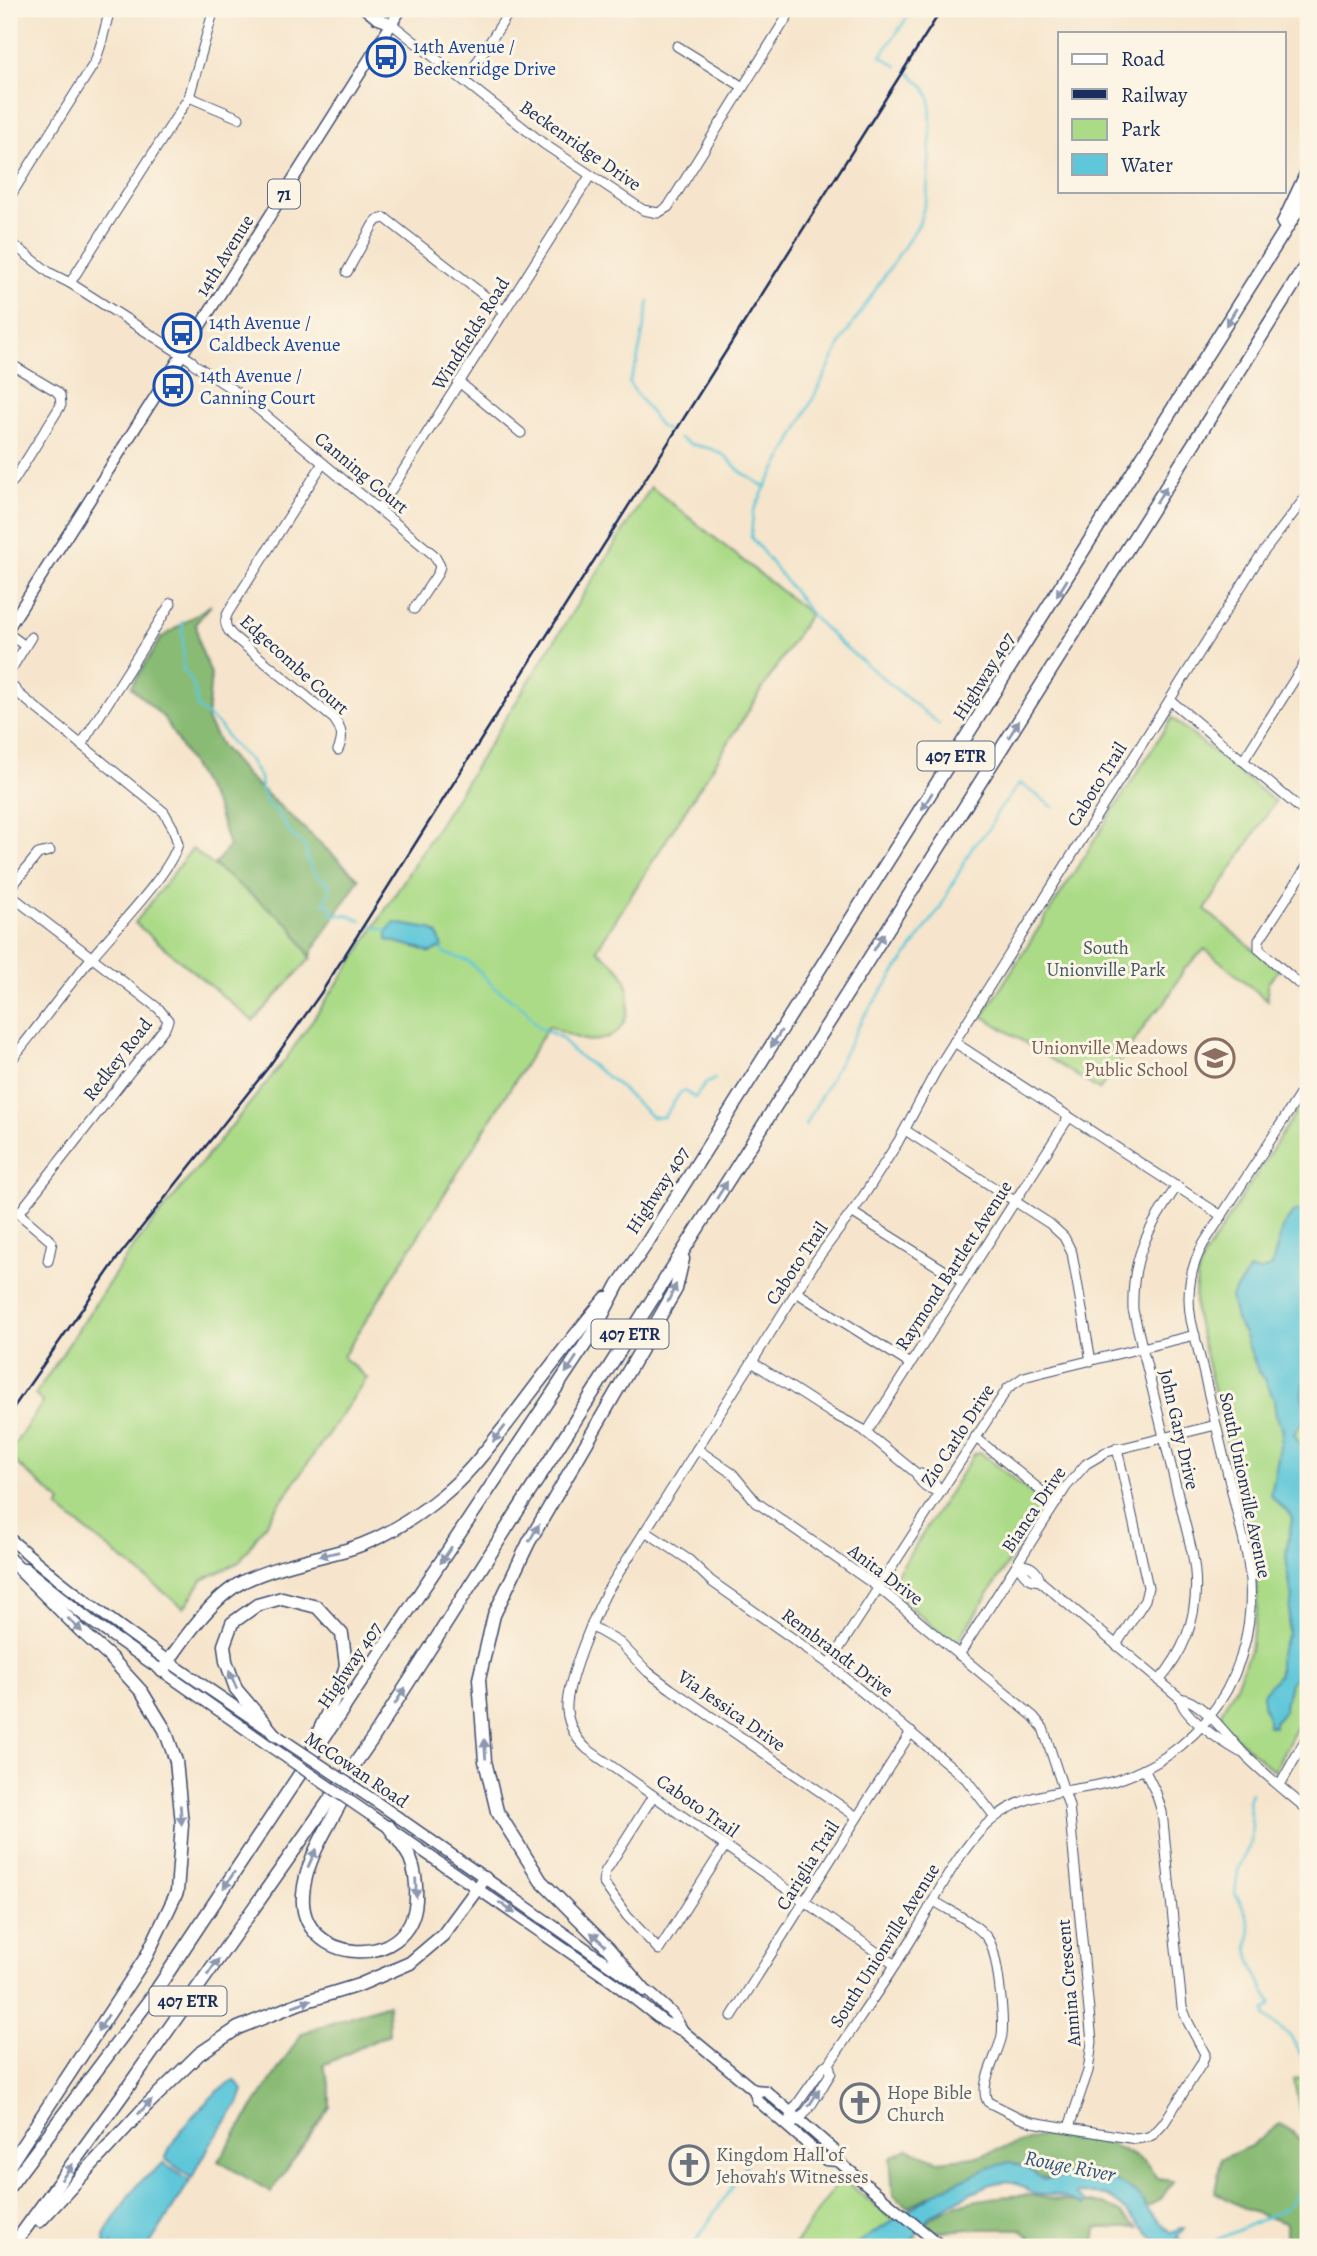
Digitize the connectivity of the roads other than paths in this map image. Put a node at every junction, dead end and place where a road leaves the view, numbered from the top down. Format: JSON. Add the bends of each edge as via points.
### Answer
{"nodes":[{"id":1,"x":110,"y":9,"type":"edge"},
{"id":2,"x":214,"y":9,"type":"edge"},
{"id":3,"x":365,"y":9,"type":"edge"},
{"id":4,"x":385,"y":9,"type":"edge"},
{"id":5,"x":401,"y":9,"type":"edge"},
{"id":6,"x":511,"y":9,"type":"edge"},
{"id":7,"x":792,"y":9,"type":"edge"},
{"id":8,"x":392,"y":24,"type":"junction"},
{"id":9,"x":677,"y":46,"type":"dead end"},
{"id":10,"x":465,"y":81,"type":"junction"},
{"id":11,"x":743,"y":87,"type":"junction"},
{"id":12,"x":189,"y":97,"type":"junction"},
{"id":13,"x":239,"y":118,"type":"dead end"},
{"id":14,"x":1308,"y":170,"type":"edge"},
{"id":15,"x":590,"y":176,"type":"junction"},
{"id":16,"x":1308,"y":194,"type":"edge"},
{"id":17,"x":9,"y":198,"type":"edge"},
{"id":18,"x":9,"y":241,"type":"edge"},
{"id":19,"x":1268,"y":259,"type":"junction"},
{"id":20,"x":1306,"y":266,"type":"edge"},
{"id":21,"x":347,"y":272,"type":"dead end"},
{"id":22,"x":70,"y":283,"type":"junction"},
{"id":23,"x":504,"y":311,"type":"junction"},
{"id":24,"x":182,"y":355,"type":"junction"},
{"id":25,"x":9,"y":363,"type":"edge"},
{"id":26,"x":459,"y":382,"type":"junction"},
{"id":27,"x":521,"y":433,"type":"dead end"},
{"id":28,"x":323,"y":463,"type":"junction"},
{"id":29,"x":9,"y":485,"type":"edge"},
{"id":30,"x":1308,"y":494,"type":"edge"},
{"id":31,"x":379,"y":509,"type":"junction"},
{"id":32,"x":171,"y":603,"type":"dead end"},
{"id":33,"x":414,"y":609,"type":"dead end"},
{"id":34,"x":9,"y":627,"type":"edge"},
{"id":35,"x":9,"y":634,"type":"edge"},
{"id":36,"x":31,"y":637,"type":"dead end"},
{"id":37,"x":25,"y":646,"type":"junction"},
{"id":38,"x":1308,"y":658,"type":"edge"},
{"id":39,"x":9,"y":673,"type":"edge"},
{"id":40,"x":9,"y":682,"type":"edge"},
{"id":41,"x":1170,"y":700,"type":"junction"},
{"id":42,"x":81,"y":745,"type":"junction"},
{"id":43,"x":338,"y":750,"type":"dead end"},
{"id":44,"x":1243,"y":761,"type":"junction"},
{"id":45,"x":1308,"y":815,"type":"edge"},
{"id":46,"x":50,"y":851,"type":"dead end"},
{"id":47,"x":1308,"y":865,"type":"edge"},
{"id":48,"x":9,"y":892,"type":"edge"},
{"id":49,"x":91,"y":958,"type":"junction"},
{"id":50,"x":1308,"y":979,"type":"edge"},
{"id":51,"x":954,"y":1042,"type":"junction"},
{"id":52,"x":9,"y":1063,"type":"edge"},
{"id":53,"x":1308,"y":1082,"type":"edge"},
{"id":54,"x":1069,"y":1117,"type":"junction"},
{"id":55,"x":905,"y":1130,"type":"junction"},
{"id":56,"x":1177,"y":1186,"type":"junction"},
{"id":57,"x":1015,"y":1201,"type":"junction"},
{"id":58,"x":9,"y":1205,"type":"edge"},
{"id":59,"x":19,"y":1213,"type":"junction"},
{"id":60,"x":853,"y":1213,"type":"junction"},
{"id":61,"x":1222,"y":1216,"type":"junction"},
{"id":62,"x":685,"y":1247,"type":"junction"},
{"id":63,"x":48,"y":1261,"type":"dead end"},
{"id":64,"x":963,"y":1282,"type":"junction"},
{"id":65,"x":618,"y":1285,"type":"junction"},
{"id":66,"x":796,"y":1292,"type":"junction"},
{"id":67,"x":1195,"y":1335,"type":"junction"},
{"id":68,"x":1142,"y":1348,"type":"junction"},
{"id":69,"x":1091,"y":1361,"type":"junction"},
{"id":70,"x":752,"y":1362,"type":"junction"},
{"id":71,"x":910,"y":1364,"type":"junction"},
{"id":72,"x":1216,"y":1425,"type":"junction"},
{"id":73,"x":867,"y":1432,"type":"junction"},
{"id":74,"x":975,"y":1437,"type":"junction"},
{"id":75,"x":1164,"y":1437,"type":"junction"},
{"id":76,"x":1117,"y":1448,"type":"junction"},
{"id":77,"x":697,"y":1449,"type":"junction"},
{"id":78,"x":941,"y":1492,"type":"junction"},
{"id":79,"x":1056,"y":1503,"type":"junction"},
{"id":80,"x":645,"y":1531,"type":"junction"},
{"id":81,"x":9,"y":1538,"type":"edge"},
{"id":82,"x":9,"y":1557,"type":"edge"},
{"id":83,"x":1017,"y":1564,"type":"junction"},
{"id":84,"x":879,"y":1588,"type":"junction"},
{"id":85,"x":591,"y":1626,"type":"junction"},
{"id":86,"x":1116,"y":1645,"type":"junction"},
{"id":87,"x":959,"y":1655,"type":"junction"},
{"id":88,"x":829,"y":1664,"type":"junction"},
{"id":89,"x":165,"y":1666,"type":"junction"},
{"id":90,"x":1159,"y":1681,"type":"junction"},
{"id":91,"x":1180,"y":1698,"type":"junction"},
{"id":92,"x":1209,"y":1717,"type":"junction"},
{"id":93,"x":1202,"y":1725,"type":"junction"},
{"id":94,"x":911,"y":1732,"type":"junction"},
{"id":95,"x":1308,"y":1735,"type":"edge"},
{"id":96,"x":1046,"y":1737,"type":"joint"},
{"id":97,"x":275,"y":1739,"type":"junction"},
{"id":98,"x":362,"y":1753,"type":"junction"},
{"id":99,"x":1245,"y":1755,"type":"junction"},
{"id":100,"x":1144,"y":1769,"type":"junction"},
{"id":101,"x":294,"y":1783,"type":"junction"},
{"id":102,"x":1280,"y":1785,"type":"junction"},
{"id":103,"x":1064,"y":1790,"type":"junction"},
{"id":104,"x":653,"y":1796,"type":"junction"},
{"id":105,"x":1308,"y":1810,"type":"edge"},
{"id":106,"x":857,"y":1817,"type":"junction"},
{"id":107,"x":995,"y":1817,"type":"junction"},
{"id":108,"x":389,"y":1827,"type":"junction"},
{"id":109,"x":725,"y":1846,"type":"junction"},
{"id":110,"x":482,"y":1883,"type":"junction"},
{"id":111,"x":804,"y":1901,"type":"junction"},
{"id":112,"x":934,"y":1901,"type":"junction"},
{"id":113,"x":895,"y":1965,"type":"junction"},
{"id":114,"x":644,"y":1990,"type":"junction"},
{"id":115,"x":732,"y":2016,"type":"dead end"},
{"id":116,"x":683,"y":2031,"type":"junction"},
{"id":117,"x":754,"y":2090,"type":"junction"},
{"id":118,"x":795,"y":2116,"type":"junction"},
{"id":119,"x":788,"y":2126,"type":"junction"},
{"id":120,"x":1069,"y":2127,"type":"junction"},
{"id":121,"x":838,"y":2161,"type":"junction"},
{"id":122,"x":9,"y":2166,"type":"edge"},
{"id":123,"x":9,"y":2187,"type":"edge"},
{"id":124,"x":14,"y":2247,"type":"edge"},
{"id":125,"x":942,"y":2247,"type":"edge"}],
"edges":[{"from":1,"to":17,"type":"street","via":[[94,62]]},
{"from":2,"to":12,"type":"street"},
{"from":3,"to":8,"type":"main road"},
{"from":4,"to":8,"type":"main road"},
{"from":5,"to":8,"type":"main road","name":"14th Avenue","number":"71"},
{"from":6,"to":10,"type":"street"},
{"from":7,"to":11,"type":"street","name":"Beckenridge Drive"},
{"from":8,"to":10,"type":"street","name":"Beckenridge Drive"},
{"from":8,"to":24,"type":"main road","name":"14th Avenue","number":"71"},
{"from":9,"to":11,"type":"street"},
{"from":10,"to":15,"type":"street","name":"Beckenridge Drive"},
{"from":11,"to":15,"type":"street","name":"Beckenridge Drive","via":[[664,211],[643,211]]},
{"from":12,"to":13,"type":"street"},
{"from":12,"to":22,"type":"street"},
{"from":14,"to":19,"type":"highway"},
{"from":15,"to":23,"type":"street","name":"Windfields Road"},
{"from":16,"to":19,"type":"highway","name":"Highway 407","number":"407 ETR"},
{"from":18,"to":22,"type":"street","name":"Canning Court"},
{"from":19,"to":65,"type":"highway","name":"Highway 407","number":"407 ETR","one_way":true},
{"from":62,"to":20,"type":"highway","number":"407 ETR","one_way":true},
{"from":21,"to":23,"type":"street","via":[[373,225],[384,218]]},
{"from":22,"to":24,"type":"street","name":"Canning Court"},
{"from":23,"to":26,"type":"street","name":"Windfields Road"},
{"from":24,"to":28,"type":"street","name":"Canning Court","via":[[241,395]]},
{"from":24,"to":34,"type":"main road","name":"14th Avenue","number":"71"},
{"from":25,"to":29,"type":"street","via":[[57,391],[61,405]]},
{"from":26,"to":27,"type":"street"},
{"from":26,"to":31,"type":"street","name":"Windfields Road"},
{"from":28,"to":31,"type":"street","name":"Canning Court"},
{"from":28,"to":43,"type":"street","name":"Edgecombe Court","via":[[225,624],[239,641],[334,719],[343,740]]},
{"from":30,"to":41,"type":"street","name":"Caboto Trail","via":[[1259,558]]},
{"from":31,"to":33,"type":"street","name":"Canning Court","via":[[438,560],[438,573]]},
{"from":32,"to":42,"type":"street"},
{"from":35,"to":37,"type":"street"},
{"from":36,"to":37,"type":"street"},
{"from":37,"to":39,"type":"street"},
{"from":38,"to":44,"type":"street"},
{"from":40,"to":42,"type":"street"},
{"from":41,"to":44,"type":"street"},
{"from":41,"to":51,"type":"street","name":"Caboto Trail"},
{"from":42,"to":49,"type":"street","via":[[164,812],[178,844],[156,880]]},
{"from":44,"to":45,"type":"street"},
{"from":46,"to":48,"type":"street","via":[[38,854]]},
{"from":47,"to":50,"type":"street","via":[[1259,940],[1259,949],[1297,983]]},
{"from":48,"to":49,"type":"street","name":"Redkey Road"},
{"from":49,"to":52,"type":"street"},
{"from":49,"to":59,"type":"street","name":"Redkey Road","via":[[168,1020]]},
{"from":51,"to":54,"type":"street"},
{"from":51,"to":55,"type":"street","name":"Caboto Trail"},
{"from":53,"to":61,"type":"street","name":"South Unionville Avenue"},
{"from":54,"to":56,"type":"street"},
{"from":54,"to":57,"type":"street","name":"Raymond Bartlett Avenue"},
{"from":55,"to":57,"type":"street"},
{"from":55,"to":60,"type":"street","name":"Caboto Trail"},
{"from":56,"to":61,"type":"street"},
{"from":56,"to":68,"type":"street","name":"John Gary Drive","via":[[1152,1224],[1139,1255],[1133,1310]]},
{"from":57,"to":64,"type":"street","name":"Raymond Bartlett Avenue"},
{"from":57,"to":69,"type":"street","via":[[1059,1230],[1069,1245]]},
{"from":58,"to":59,"type":"street"},
{"from":59,"to":63,"type":"street","via":[[52,1242]]},
{"from":60,"to":64,"type":"street"},
{"from":60,"to":66,"type":"street","name":"Caboto Trail"},
{"from":61,"to":67,"type":"street","name":"South Unionville Avenue","via":[[1190,1279],[1189,1310]]},
{"from":98,"to":62,"type":"highway","number":"407 ETR","one_way":true},
{"from":114,"to":62,"type":"highway","one_way":true,"via":[[541,1881],[497,1811],[485,1761],[480,1679],[494,1615],[529,1542],[676,1289]]},
{"from":64,"to":71,"type":"street","name":"Raymond Bartlett Avenue"},
{"from":65,"to":89,"type":"highway","one_way":true,"via":[[471,1468],[443,1495],[393,1531],[243,1582],[214,1604]]},
{"from":65,"to":101,"type":"highway","name":"Highway 407","number":"407 ETR","one_way":true,"via":[[594,1331]]},
{"from":66,"to":70,"type":"street","name":"Caboto Trail"},
{"from":66,"to":71,"type":"street"},
{"from":67,"to":68,"type":"street","name":"Zio Carlo Drive"},
{"from":67,"to":72,"type":"street","name":"South Unionville Avenue"},
{"from":68,"to":69,"type":"street","name":"Zio Carlo Drive"},
{"from":68,"to":75,"type":"street","name":"John Gary Drive"},
{"from":69,"to":74,"type":"street","name":"Zio Carlo Drive","via":[[1016,1382]]},
{"from":70,"to":73,"type":"street"},
{"from":70,"to":77,"type":"street","name":"Caboto Trail"},
{"from":71,"to":73,"type":"street","name":"Raymond Bartlett Avenue"},
{"from":72,"to":75,"type":"street","name":"Bianca Drive"},
{"from":72,"to":92,"type":"street","name":"South Unionville Avenue","via":[[1248,1559],[1252,1595],[1240,1661]]},
{"from":73,"to":78,"type":"street","via":[[916,1473],[919,1481]]},
{"from":74,"to":78,"type":"street","name":"Zio Carlo Drive"},
{"from":74,"to":79,"type":"street"},
{"from":75,"to":76,"type":"street","name":"Bianca Drive"},
{"from":75,"to":90,"type":"street","name":"John Gary Drive","via":[[1193,1559],[1196,1603],[1189,1634]]},
{"from":76,"to":79,"type":"street","name":"Bianca Drive","via":[[1081,1469]]},
{"from":76,"to":86,"type":"street","via":[[1148,1587],[1145,1600]]},
{"from":77,"to":80,"type":"street","name":"Caboto Trail"},
{"from":77,"to":84,"type":"street","name":"Anita Drive","via":[[733,1474],[756,1502]]},
{"from":78,"to":84,"type":"street","name":"Zio Carlo Drive"},
{"from":79,"to":83,"type":"street","name":"Bianca Drive"},
{"from":80,"to":85,"type":"street","name":"Caboto Trail"},
{"from":80,"to":88,"type":"street","name":"Rembrandt Drive"},
{"from":81,"to":89,"type":"main road","name":"McCowan Road"},
{"from":82,"to":89,"type":"main road","name":"McCowan Road","via":[[92,1622]]},
{"from":82,"to":122,"type":"highway","one_way":true,"via":[[142,1692],[165,1730],[176,1761],[182,1824],[177,1892],[146,1957]]},
{"from":83,"to":86,"type":"street","via":[[1023,1574],[1040,1581]]},
{"from":83,"to":87,"type":"street","name":"Bianca Drive"},
{"from":84,"to":87,"type":"street","name":"Anita Drive"},
{"from":84,"to":88,"type":"street","name":"Zio Carlo Drive"},
{"from":85,"to":104,"type":"street","name":"Caboto Trail","via":[[567,1699],[572,1728],[587,1749]]},
{"from":85,"to":106,"type":"street","name":"Via Jessica Drive","via":[[620,1643],[663,1683]]},
{"from":86,"to":90,"type":"street"},
{"from":87,"to":96,"type":"street","name":"Anita Drive","via":[[1034,1717]]},
{"from":88,"to":94,"type":"street","name":"Rembrandt Drive"},
{"from":89,"to":97,"type":"main road","name":"McCowan Road"},
{"from":90,"to":91,"type":"street"},
{"from":91,"to":92,"type":"street"},
{"from":91,"to":93,"type":"street","via":[[1181,1705]]},
{"from":92,"to":93,"type":"street","name":"South Unionville Avenue"},
{"from":92,"to":99,"type":"street"},
{"from":93,"to":99,"type":"street"},
{"from":93,"to":100,"type":"street","name":"South Unionville Avenue","via":[[1173,1752]]},
{"from":94,"to":106,"type":"street","name":"Cariglia Trail"},
{"from":94,"to":107,"type":"street","name":"Rembrandt Drive","via":[[966,1779]]},
{"from":95,"to":102,"type":"street"},
{"from":96,"to":103,"type":"street","name":"Annina Crescent"},
{"from":97,"to":101,"type":"highway","one_way":true,"via":[[236,1689],[225,1645],[232,1623],[257,1605],[282,1598],[317,1607],[342,1634],[346,1665]]},
{"from":97,"to":108,"type":"main road","name":"McCowan Road","bridge":true},
{"from":97,"to":110,"type":"main road","name":"McCowan Road","bridge":true,"via":[[375,1801]]},
{"from":108,"to":98,"type":"highway","one_way":true,"via":[[411,1859],[418,1883],[415,1915],[403,1936],[378,1950],[336,1948],[320,1937],[306,1918],[303,1898],[307,1868]]},
{"from":124,"to":98,"type":"highway","number":"407 ETR","one_way":true},
{"from":99,"to":102,"type":"street"},
{"from":100,"to":103,"type":"street","name":"South Unionville Avenue","via":[[1108,1783]]},
{"from":100,"to":120,"type":"street","via":[[1162,1812],[1182,2007],[1205,2056],[1154,2134],[1136,2138]]},
{"from":101,"to":123,"type":"highway","name":"Highway 407","number":"407 ETR","one_way":true,"via":[[153,1995]]},
{"from":102,"to":105,"type":"street"},
{"from":103,"to":107,"type":"street","name":"South Unionville Avenue","via":[[1030,1799]]},
{"from":103,"to":120,"type":"street","name":"Annina Crescent","via":[[1092,2042],[1088,2071]]},
{"from":104,"to":109,"type":"street","name":"Caboto Trail"},
{"from":104,"to":109,"type":"street","via":[[604,1872],[603,1882],[659,1950]]},
{"from":106,"to":111,"type":"street","name":"Cariglia Trail"},
{"from":107,"to":112,"type":"street","name":"South Unionville Avenue","via":[[968,1845]]},
{"from":108,"to":110,"type":"main road","name":"McCowan Road"},
{"from":109,"to":111,"type":"street","name":"Caboto Trail"},
{"from":110,"to":114,"type":"main road","name":"McCowan Road"},
{"from":110,"to":116,"type":"main road","name":"McCowan Road","one_way":true,"via":[[664,2022]]},
{"from":124,"to":110,"type":"highway","one_way":true,"via":[[199,2054],[238,2028],[410,1962],[443,1935]]},
{"from":111,"to":113,"type":"street","name":"Caboto Trail"},
{"from":111,"to":115,"type":"street","name":"Cariglia Trail"},
{"from":112,"to":113,"type":"street","name":"South Unionville Avenue"},
{"from":112,"to":120,"type":"street","via":[[983,1933],[996,1958],[1002,2031],[985,2099],[1020,2118]]},
{"from":113,"to":118,"type":"street","name":"South Unionville Avenue","via":[[829,2064],[831,2073]]},
{"from":114,"to":116,"type":"main road","name":"McCowan Road","via":[[673,2014]]},
{"from":116,"to":117,"type":"main road","name":"McCowan Road"},
{"from":117,"to":118,"type":"main road","name":"McCowan Road","via":[[766,2091]]},
{"from":117,"to":119,"type":"main road","name":"McCowan Road","via":[[757,2100]]},
{"from":118,"to":119,"type":"street","name":"South Unionville Avenue"},
{"from":118,"to":121,"type":"main road","name":"McCowan Road","via":[[834,2150]]},
{"from":119,"to":121,"type":"main road","name":"McCowan Road","via":[[827,2160]]},
{"from":121,"to":125,"type":"main road","name":"McCowan Road"}]}
